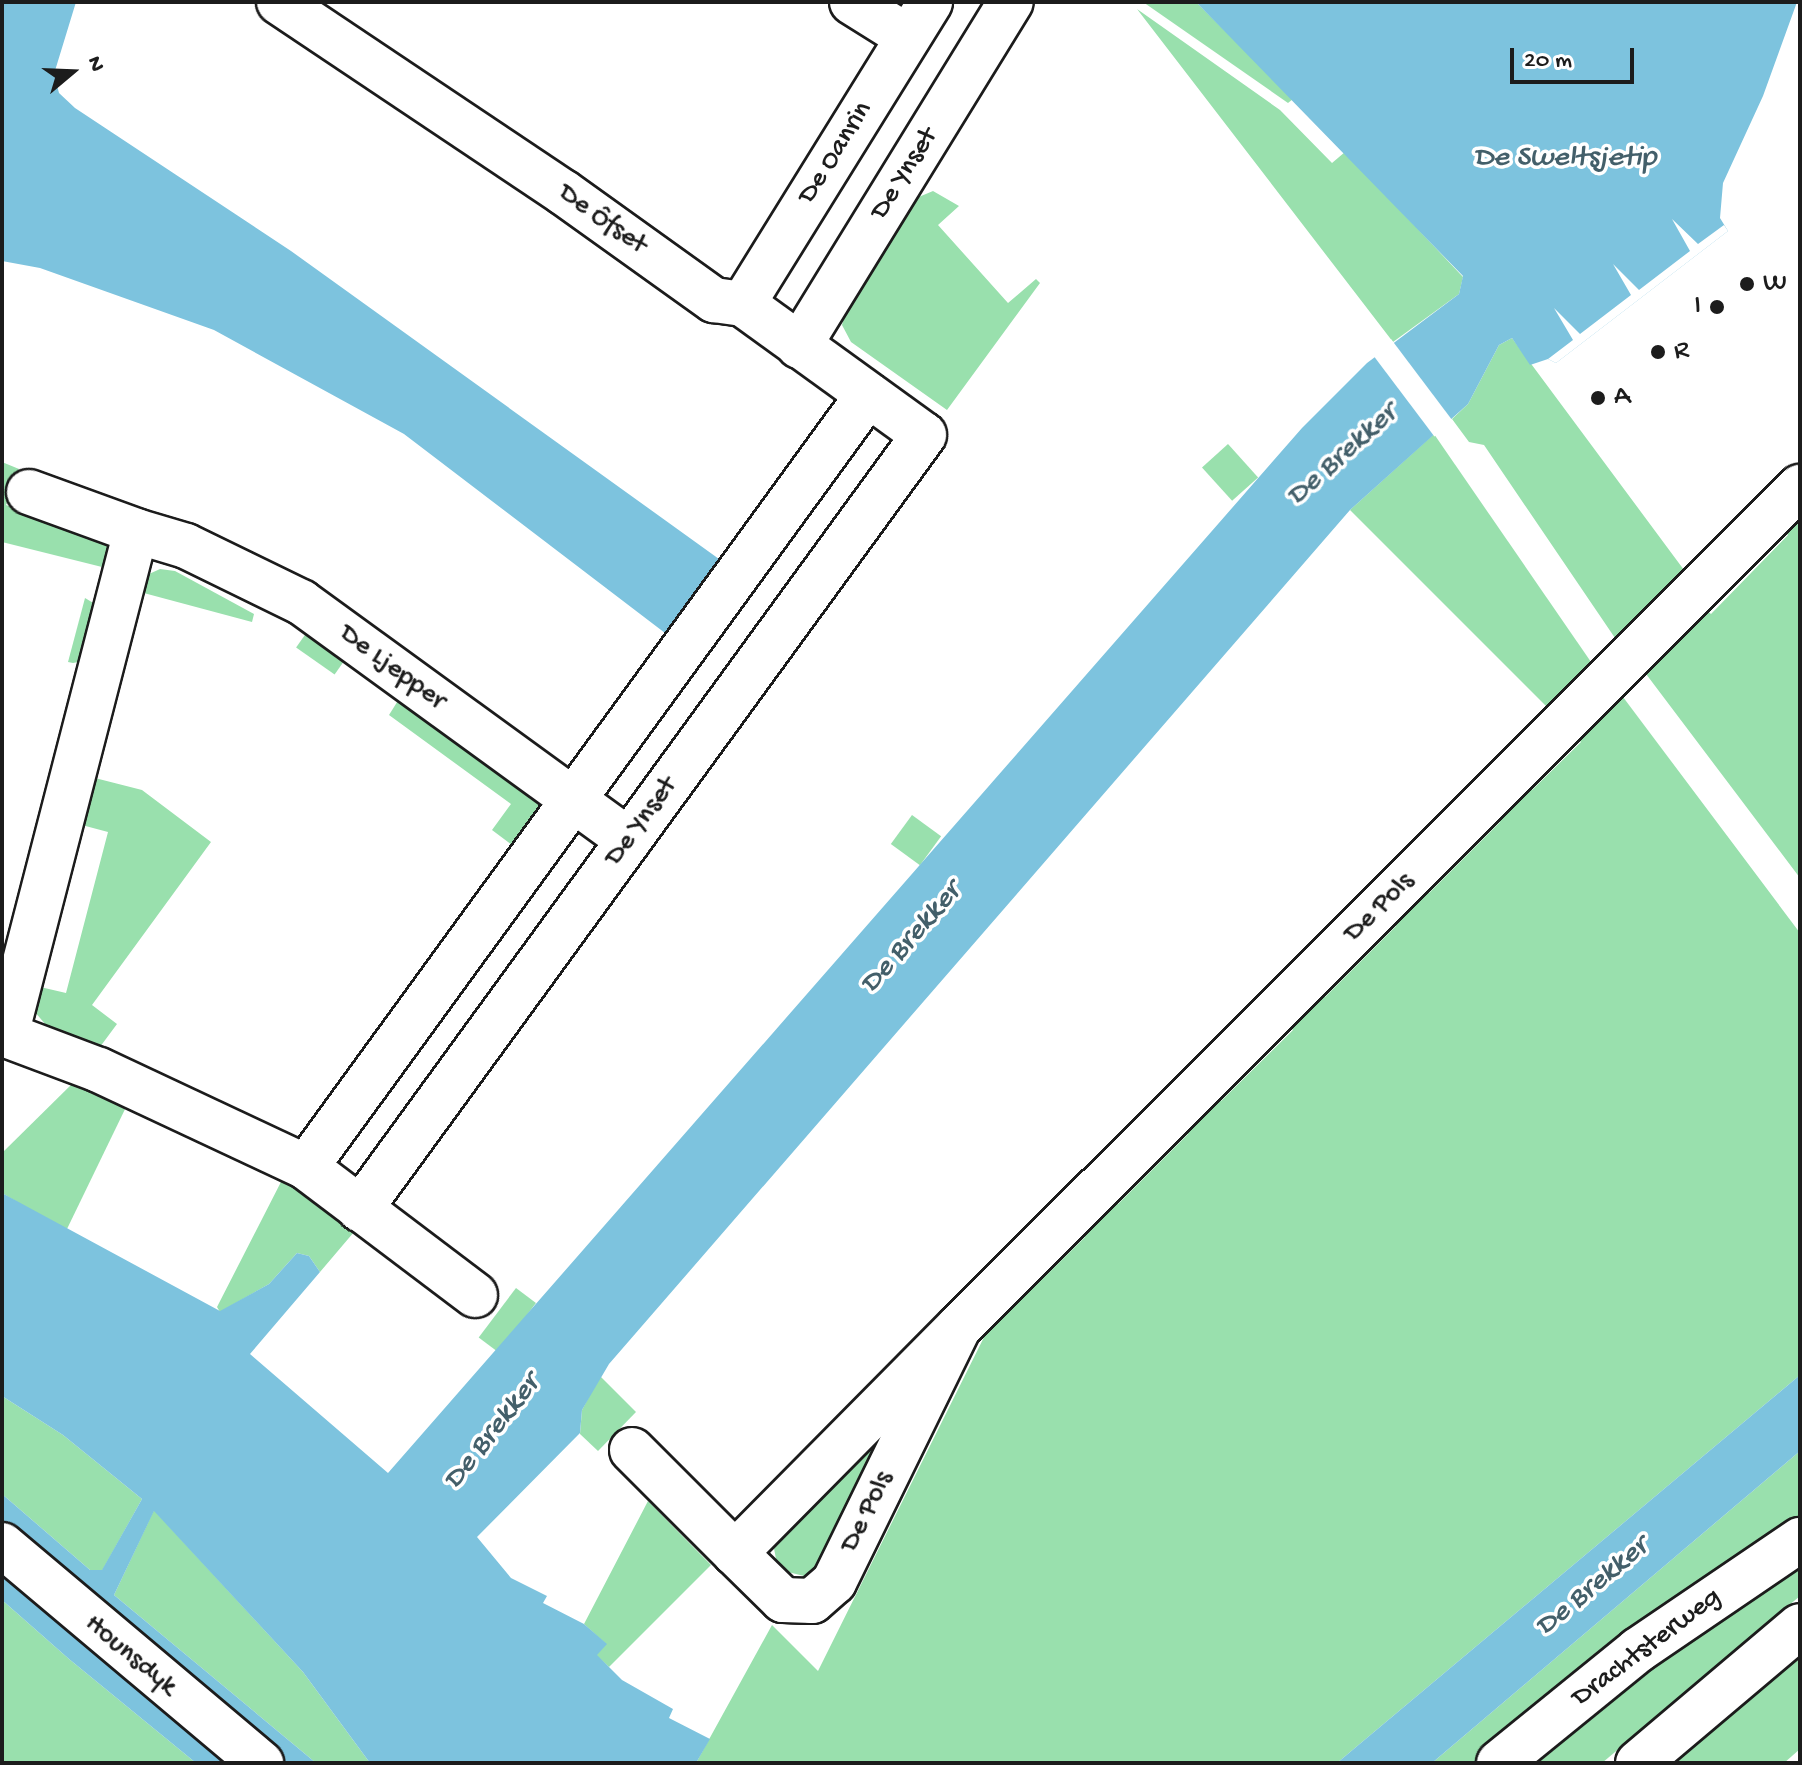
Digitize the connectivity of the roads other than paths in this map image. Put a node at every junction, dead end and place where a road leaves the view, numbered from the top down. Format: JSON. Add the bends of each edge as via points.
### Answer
{"nodes":[{"id":1,"x":279,"y":2,"type":"edge"},
{"id":2,"x":852,"y":2,"type":"edge"},
{"id":3,"x":1011,"y":2,"type":"edge"},
{"id":4,"x":919,"y":20,"type":"edge"},
{"id":5,"x":743,"y":304,"type":"junction"},
{"id":6,"x":799,"y":346,"type":"junction"},
{"id":7,"x":868,"y":395,"type":"junction"},
{"id":8,"x":924,"y":435,"type":"joint"},
{"id":9,"x":1800,"y":487,"type":"edge"},
{"id":10,"x":29,"y":492,"type":"dead end"},
{"id":11,"x":136,"y":531,"type":"junction"},
{"id":12,"x":573,"y":800,"type":"junction"},
{"id":13,"x":629,"y":840,"type":"junction"},
{"id":14,"x":4,"y":1035,"type":"edge"},
{"id":15,"x":306,"y":1167,"type":"junction"},
{"id":16,"x":360,"y":1209,"type":"junction"},
{"id":17,"x":475,"y":1295,"type":"dead end"},
{"id":18,"x":959,"y":1327,"type":"junction"},
{"id":19,"x":632,"y":1450,"type":"dead end"},
{"id":20,"x":1800,"y":1540,"type":"edge"},
{"id":21,"x":2,"y":1545,"type":"edge"},
{"id":22,"x":735,"y":1553,"type":"junction"},
{"id":23,"x":1800,"y":1626,"type":"edge"},
{"id":24,"x":261,"y":1763,"type":"edge"},
{"id":25,"x":1499,"y":1763,"type":"edge"},
{"id":26,"x":1638,"y":1763,"type":"edge"}],
"edges":[{"from":1,"to":5,"type":"street","name":"De Ôfset","via":[[714,300]]},
{"from":2,"to":4,"type":"street"},
{"from":3,"to":6,"type":"street","name":"De Ynset"},
{"from":4,"to":5,"type":"street","name":"De Oanrin"},
{"from":5,"to":6,"type":"street","name":"De Ôfset"},
{"from":6,"to":7,"type":"street","name":"De Ôfset"},
{"from":7,"to":8,"type":"street","name":"De Ôfset"},
{"from":7,"to":12,"type":"street"},
{"from":8,"to":13,"type":"street","name":"De Ynset"},
{"from":9,"to":18,"type":"street","name":"De Pols"},
{"from":10,"to":11,"type":"street","name":"De Ljepper"},
{"from":11,"to":12,"type":"street","name":"De Ljepper","via":[[186,546],[301,602]]},
{"from":11,"to":14,"type":"street"},
{"from":12,"to":13,"type":"street","name":"De Ljepper"},
{"from":12,"to":15,"type":"street"},
{"from":13,"to":16,"type":"street","name":"De Ynset"},
{"from":14,"to":15,"type":"street","via":[[99,1070]]},
{"from":15,"to":16,"type":"street"},
{"from":16,"to":17,"type":"street"},
{"from":18,"to":22,"type":"street","name":"De Pols"},
{"from":18,"to":22,"type":"street","name":"De Pols","via":[[825,1594],[797,1604],[783,1600]]},
{"from":19,"to":22,"type":"street","name":"De Pols"},
{"from":20,"to":25,"type":"street","name":"Drachtsterweg","via":[[1638,1650]]},
{"from":21,"to":24,"type":"street","name":"Hounsdyk"},
{"from":23,"to":26,"type":"street"}]}
